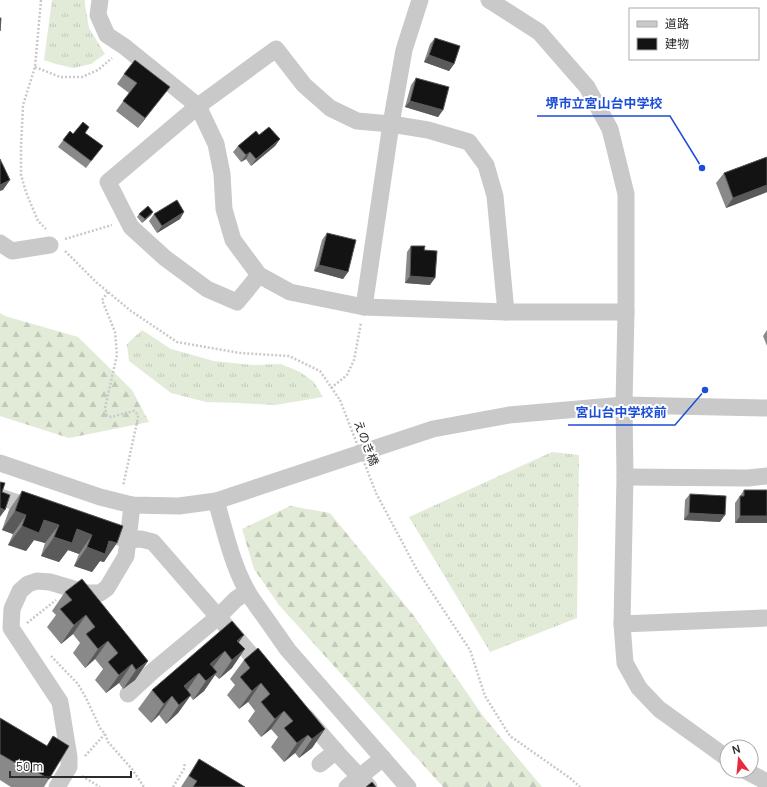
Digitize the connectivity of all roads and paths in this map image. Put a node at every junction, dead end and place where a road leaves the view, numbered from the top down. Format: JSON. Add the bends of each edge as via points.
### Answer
{"nodes":[{"id":1,"x":100,"y":0,"type":"edge"},
{"id":2,"x":420,"y":0,"type":"edge"},
{"id":3,"x":489,"y":0,"type":"edge"},
{"id":4,"x":125,"y":47,"type":"junction"},
{"id":5,"x":35,"y":67,"type":"dead end"},
{"id":6,"x":198,"y":106,"type":"junction"},
{"id":7,"x":390,"y":124,"type":"junction"},
{"id":8,"x":128,"y":221,"type":"junction"},
{"id":9,"x":0,"y":243,"type":"edge"},
{"id":10,"x":50,"y":245,"type":"joint"},
{"id":11,"x":260,"y":275,"type":"junction"},
{"id":12,"x":108,"y":292,"type":"dead end"},
{"id":13,"x":364,"y":307,"type":"junction"},
{"id":14,"x":506,"y":312,"type":"junction"},
{"id":15,"x":626,"y":312,"type":"junction"},
{"id":16,"x":331,"y":388,"type":"dead end"},
{"id":17,"x":340,"y":400,"type":"dead end"},
{"id":18,"x":624,"y":405,"type":"junction"},
{"id":19,"x":767,"y":408,"type":"edge"},
{"id":20,"x":0,"y":463,"type":"edge"},
{"id":21,"x":767,"y":476,"type":"edge"},
{"id":22,"x":625,"y":477,"type":"junction"},
{"id":23,"x":122,"y":487,"type":"dead end"},
{"id":24,"x":0,"y":497,"type":"edge"},
{"id":25,"x":216,"y":501,"type":"junction"},
{"id":26,"x":132,"y":505,"type":"junction"},
{"id":27,"x":53,"y":515,"type":"edge"},
{"id":28,"x":83,"y":525,"type":"edge"},
{"id":29,"x":128,"y":540,"type":"junction"},
{"id":30,"x":247,"y":592,"type":"junction"},
{"id":31,"x":60,"y":597,"type":"dead end"},
{"id":32,"x":218,"y":617,"type":"junction"},
{"id":33,"x":767,"y":618,"type":"edge"},
{"id":34,"x":622,"y":624,"type":"junction"},
{"id":35,"x":24,"y":626,"type":"dead end"},
{"id":36,"x":48,"y":653,"type":"dead end"},
{"id":37,"x":274,"y":681,"type":"edge"},
{"id":38,"x":128,"y":694,"type":"dead end"},
{"id":39,"x":295,"y":704,"type":"edge"},
{"id":40,"x":105,"y":734,"type":"junction"},
{"id":41,"x":336,"y":751,"type":"junction"},
{"id":42,"x":719,"y":752,"type":"edge"},
{"id":43,"x":83,"y":757,"type":"dead end"},
{"id":44,"x":383,"y":758,"type":"junction"},
{"id":45,"x":185,"y":762,"type":"dead end"},
{"id":46,"x":320,"y":764,"type":"dead end"},
{"id":47,"x":69,"y":767,"type":"junction"},
{"id":48,"x":359,"y":783,"type":"edge"},
{"id":49,"x":57,"y":787,"type":"edge"},
{"id":50,"x":100,"y":787,"type":"edge"},
{"id":51,"x":144,"y":787,"type":"edge"},
{"id":52,"x":173,"y":787,"type":"edge"},
{"id":53,"x":408,"y":787,"type":"edge"},
{"id":54,"x":580,"y":787,"type":"edge"}],
"edges":[{"from":1,"to":4,"type":"street","via":[[98,15],[107,35]]},
{"from":2,"to":7,"type":"street","via":[[404,50]]},
{"from":3,"to":15,"type":"street","via":[[539,32],[587,87],[610,129],[626,194]]},
{"from":4,"to":5,"type":"path","via":[[98,70],[82,77],[60,77]]},
{"from":4,"to":6,"type":"street"},
{"from":6,"to":7,"type":"street","via":[[276,48],[304,85],[330,108],[357,121]]},
{"from":6,"to":8,"type":"street","via":[[108,182]]},
{"from":6,"to":11,"type":"street","via":[[216,144],[222,174],[224,209],[233,240]]},
{"from":7,"to":13,"type":"street"},
{"from":7,"to":14,"type":"street","via":[[428,130],[470,142],[486,166],[495,196]]},
{"from":8,"to":10,"type":"path","via":[[56,241]]},
{"from":8,"to":11,"type":"street","via":[[131,227],[165,258],[207,290],[237,302]]},
{"from":9,"to":10,"type":"street","via":[[12,251]]},
{"from":11,"to":13,"type":"street","via":[[290,292]]},
{"from":12,"to":23,"type":"path","via":[[102,300],[115,332],[117,355],[105,408],[107,416],[111,417],[134,411],[138,415]]},
{"from":13,"to":14,"type":"street"},
{"from":13,"to":16,"type":"path","via":[[354,360],[347,375]]},
{"from":14,"to":15,"type":"street"},
{"from":15,"to":18,"type":"street"},
{"from":17,"to":54,"type":"path","name":"えのき橋","bridge":true,"via":[[376,493],[417,570],[470,650],[485,696],[510,736]]},
{"from":18,"to":19,"type":"street"},
{"from":18,"to":22,"type":"street"},
{"from":18,"to":25,"type":"street","via":[[509,414],[433,429]]},
{"from":20,"to":26,"type":"street","via":[[100,497]]},
{"from":21,"to":22,"type":"street"},
{"from":22,"to":34,"type":"street"},
{"from":24,"to":27,"type":"street"},
{"from":25,"to":26,"type":"street","via":[[179,506]]},
{"from":25,"to":30,"type":"street","via":[[235,564]]},
{"from":26,"to":29,"type":"street"},
{"from":28,"to":29,"type":"street"},
{"from":29,"to":32,"type":"street","via":[[141,539],[153,542]]},
{"from":29,"to":47,"type":"street","via":[[126,556],[107,588],[100,593],[87,593],[38,581],[28,584],[20,591],[12,609],[11,628],[60,702]]},
{"from":30,"to":32,"type":"street"},
{"from":30,"to":44,"type":"street","via":[[288,650]]},
{"from":31,"to":35,"type":"path"},
{"from":32,"to":37,"type":"street"},
{"from":32,"to":38,"type":"street","via":[[148,666]]},
{"from":33,"to":34,"type":"street"},
{"from":34,"to":42,"type":"street","via":[[625,662],[639,688],[659,710]]},
{"from":36,"to":40,"type":"path","via":[[78,684]]},
{"from":39,"to":41,"type":"street"},
{"from":40,"to":43,"type":"path"},
{"from":40,"to":51,"type":"path","via":[[108,742]]},
{"from":41,"to":46,"type":"street"},
{"from":41,"to":48,"type":"street"},
{"from":44,"to":48,"type":"street"},
{"from":44,"to":53,"type":"street"},
{"from":45,"to":52,"type":"path","via":[[184,770]]},
{"from":47,"to":49,"type":"street"},
{"from":47,"to":50,"type":"path"}]}
